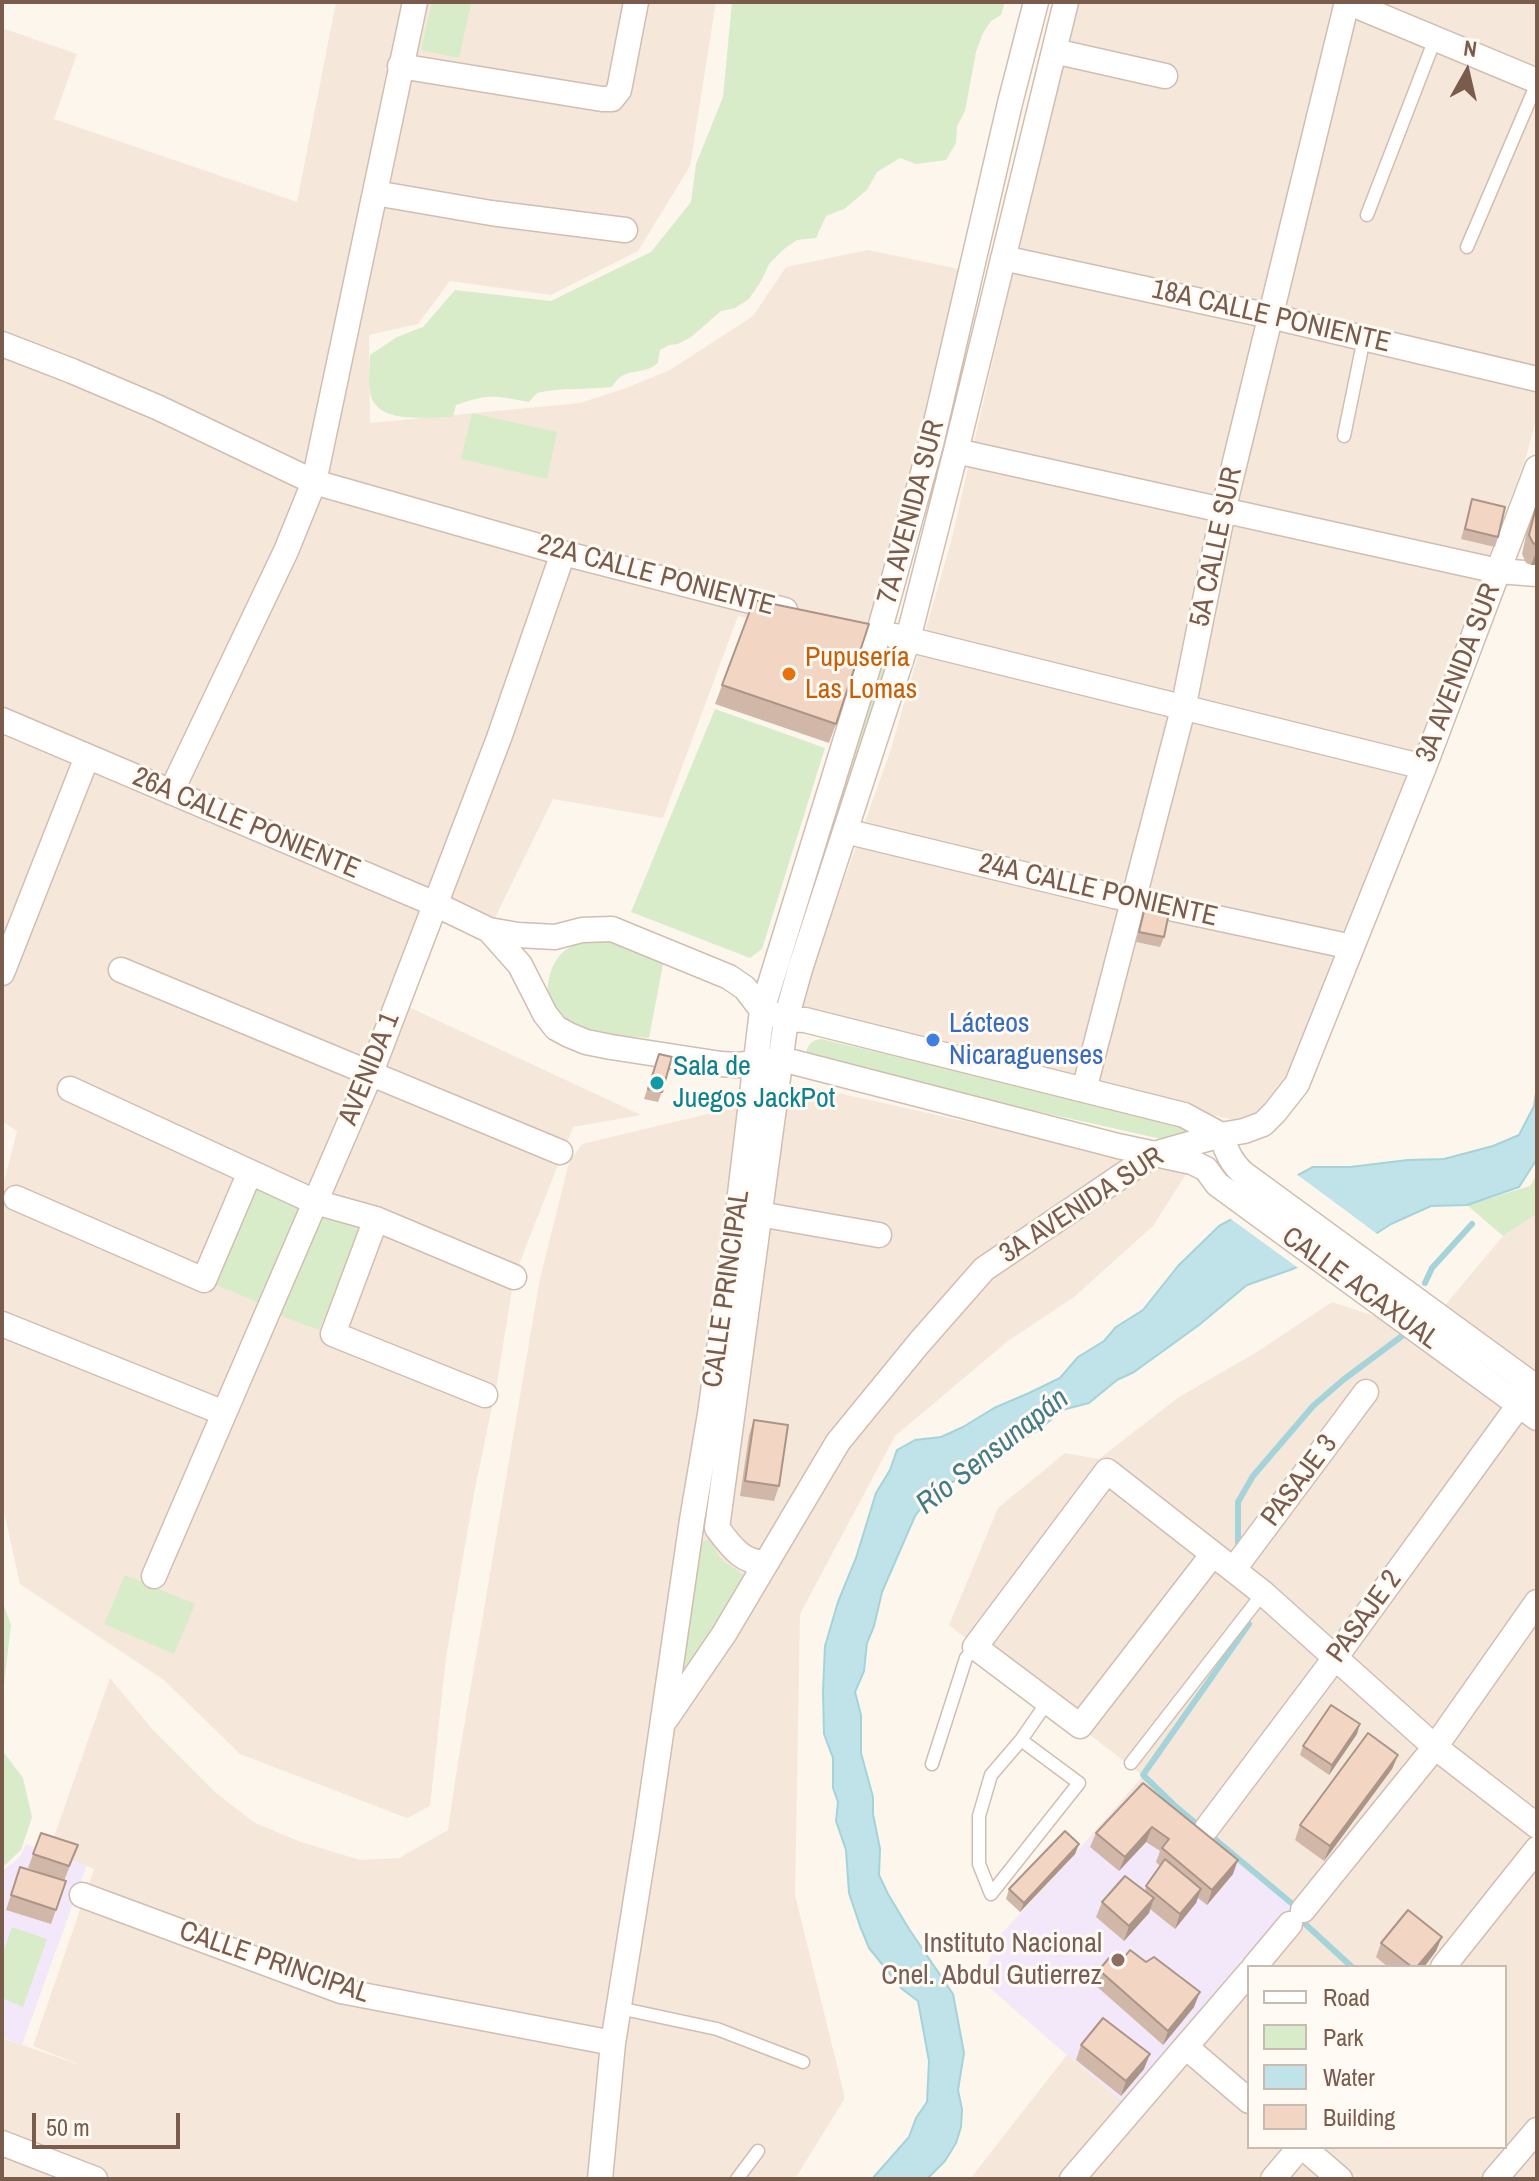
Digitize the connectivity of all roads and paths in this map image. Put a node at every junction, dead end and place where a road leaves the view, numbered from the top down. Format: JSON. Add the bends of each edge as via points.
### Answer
{"nodes":[{"id":1,"x":415,"y":2,"type":"edge"},
{"id":2,"x":636,"y":2,"type":"edge"},
{"id":3,"x":1036,"y":2,"type":"edge"},
{"id":4,"x":1066,"y":2,"type":"edge"},
{"id":5,"x":1347,"y":2,"type":"edge"},
{"id":6,"x":1435,"y":39,"type":"junction"},
{"id":7,"x":1054,"y":51,"type":"junction"},
{"id":8,"x":400,"y":66,"type":"junction"},
{"id":9,"x":1165,"y":76,"type":"dead end"},
{"id":10,"x":1537,"y":82,"type":"edge"},
{"id":11,"x":375,"y":193,"type":"junction"},
{"id":12,"x":1367,"y":215,"type":"dead end"},
{"id":13,"x":625,"y":230,"type":"dead end"},
{"id":14,"x":1467,"y":247,"type":"dead end"},
{"id":15,"x":1003,"y":258,"type":"junction"},
{"id":16,"x":1270,"y":316,"type":"junction"},
{"id":17,"x":1364,"y":338,"type":"junction"},
{"id":18,"x":2,"y":344,"type":"edge"},
{"id":19,"x":1537,"y":379,"type":"edge"},
{"id":20,"x":1344,"y":436,"type":"dead end"},
{"id":21,"x":956,"y":451,"type":"junction"},
{"id":22,"x":1537,"y":468,"type":"edge"},
{"id":23,"x":314,"y":482,"type":"junction"},
{"id":24,"x":1223,"y":511,"type":"junction"},
{"id":25,"x":563,"y":553,"type":"junction"},
{"id":26,"x":1498,"y":571,"type":"junction"},
{"id":27,"x":1537,"y":574,"type":"edge"},
{"id":28,"x":805,"y":615,"type":"edge"},
{"id":29,"x":850,"y":625,"type":"edge"},
{"id":30,"x":879,"y":632,"type":"junction"},
{"id":31,"x":908,"y":639,"type":"junction"},
{"id":32,"x":1183,"y":709,"type":"junction"},
{"id":33,"x":2,"y":720,"type":"edge"},
{"id":34,"x":87,"y":757,"type":"junction"},
{"id":35,"x":1424,"y":767,"type":"junction"},
{"id":36,"x":171,"y":792,"type":"junction"},
{"id":37,"x":845,"y":831,"type":"junction"},
{"id":38,"x":1134,"y":900,"type":"junction"},
{"id":39,"x":435,"y":904,"type":"junction"},
{"id":40,"x":489,"y":930,"type":"junction"},
{"id":41,"x":555,"y":937,"type":"junction"},
{"id":42,"x":1352,"y":947,"type":"junction"},
{"id":43,"x":121,"y":970,"type":"dead end"},
{"id":44,"x":2,"y":973,"type":"edge"},
{"id":45,"x":538,"y":1001,"type":"junction"},
{"id":46,"x":762,"y":1010,"type":"junction"},
{"id":47,"x":786,"y":1019,"type":"junction"},
{"id":48,"x":769,"y":1061,"type":"junction"},
{"id":49,"x":370,"y":1075,"type":"junction"},
{"id":50,"x":70,"y":1089,"type":"dead end"},
{"id":51,"x":1084,"y":1090,"type":"junction"},
{"id":52,"x":1221,"y":1135,"type":"junction"},
{"id":53,"x":560,"y":1152,"type":"dead end"},
{"id":54,"x":1154,"y":1154,"type":"junction"},
{"id":55,"x":250,"y":1172,"type":"junction"},
{"id":56,"x":16,"y":1198,"type":"dead end"},
{"id":57,"x":315,"y":1202,"type":"junction"},
{"id":58,"x":759,"y":1214,"type":"junction"},
{"id":59,"x":376,"y":1219,"type":"junction"},
{"id":60,"x":879,"y":1235,"type":"dead end"},
{"id":61,"x":514,"y":1277,"type":"dead end"},
{"id":62,"x":1388,"y":1295,"type":"junction"},
{"id":63,"x":2,"y":1324,"type":"edge"},
{"id":64,"x":1366,"y":1392,"type":"dead end"},
{"id":65,"x":485,"y":1395,"type":"dead end"},
{"id":66,"x":1531,"y":1399,"type":"edge"},
{"id":67,"x":224,"y":1413,"type":"junction"},
{"id":68,"x":717,"y":1528,"type":"junction"},
{"id":69,"x":689,"y":1539,"type":"junction"},
{"id":70,"x":1213,"y":1554,"type":"junction"},
{"id":71,"x":767,"y":1562,"type":"junction"},
{"id":72,"x":1234,"y":1569,"type":"junction"},
{"id":73,"x":154,"y":1576,"type":"dead end"},
{"id":74,"x":1263,"y":1593,"type":"junction"},
{"id":75,"x":1537,"y":1602,"type":"edge"},
{"id":76,"x":975,"y":1647,"type":"junction"},
{"id":77,"x":1335,"y":1658,"type":"junction"},
{"id":78,"x":1048,"y":1701,"type":"junction"},
{"id":79,"x":663,"y":1724,"type":"junction"},
{"id":80,"x":1021,"y":1740,"type":"junction"},
{"id":81,"x":1435,"y":1747,"type":"junction"},
{"id":82,"x":1131,"y":1763,"type":"dead end"},
{"id":83,"x":932,"y":1764,"type":"dead end"},
{"id":84,"x":1537,"y":1826,"type":"edge"},
{"id":85,"x":1207,"y":1828,"type":"dead end"},
{"id":86,"x":1537,"y":1849,"type":"edge"},
{"id":87,"x":82,"y":1895,"type":"dead end"},
{"id":88,"x":1256,"y":1965,"type":"edge"},
{"id":89,"x":1445,"y":1965,"type":"edge"},
{"id":90,"x":1247,"y":1975,"type":"edge"},
{"id":91,"x":619,"y":2008,"type":"junction"},
{"id":92,"x":613,"y":2043,"type":"junction"},
{"id":93,"x":1186,"y":2047,"type":"junction"},
{"id":94,"x":803,"y":2062,"type":"dead end"},
{"id":95,"x":1247,"y":2099,"type":"edge"},
{"id":96,"x":1537,"y":2130,"type":"edge"},
{"id":97,"x":2,"y":2143,"type":"edge"},
{"id":98,"x":1299,"y":2149,"type":"edge"},
{"id":99,"x":1303,"y":2149,"type":"edge"},
{"id":100,"x":758,"y":2151,"type":"dead end"},
{"id":101,"x":95,"y":2179,"type":"edge"},
{"id":102,"x":600,"y":2179,"type":"edge"},
{"id":103,"x":737,"y":2179,"type":"edge"},
{"id":104,"x":1072,"y":2179,"type":"edge"},
{"id":105,"x":1273,"y":2179,"type":"edge"},
{"id":106,"x":1340,"y":2179,"type":"edge"},
{"id":107,"x":1495,"y":2179,"type":"edge"}],
"edges":[{"from":1,"to":8,"type":"street"},
{"from":2,"to":8,"type":"street","via":[[619,90],[612,99]]},
{"from":3,"to":30,"type":"street","name":"7A AVENIDA SUR","via":[[931,444]]},
{"from":4,"to":7,"type":"street","name":"7A AVENIDA SUR"},
{"from":5,"to":6,"type":"street"},
{"from":5,"to":16,"type":"street","name":"5A CALLE SUR"},
{"from":6,"to":10,"type":"street"},
{"from":6,"to":12,"type":"lane"},
{"from":7,"to":9,"type":"street"},
{"from":7,"to":15,"type":"street","name":"7A AVENIDA SUR"},
{"from":8,"to":11,"type":"street"},
{"from":10,"to":14,"type":"lane"},
{"from":11,"to":13,"type":"street"},
{"from":11,"to":23,"type":"street"},
{"from":15,"to":16,"type":"street","name":"18A CALLE PONIENTE"},
{"from":15,"to":21,"type":"street","name":"7A AVENIDA SUR"},
{"from":16,"to":17,"type":"street","name":"18A CALLE PONIENTE"},
{"from":16,"to":24,"type":"street","name":"5A CALLE SUR"},
{"from":17,"to":19,"type":"street","name":"18A CALLE PONIENTE"},
{"from":17,"to":20,"type":"lane"},
{"from":18,"to":23,"type":"street","name":"22A CALLE PONIENTE","via":[[159,408]]},
{"from":21,"to":24,"type":"street"},
{"from":21,"to":31,"type":"street","name":"7A AVENIDA SUR"},
{"from":22,"to":26,"type":"street","name":"3A AVENIDA SUR"},
{"from":23,"to":25,"type":"street","name":"22A CALLE PONIENTE"},
{"from":23,"to":36,"type":"street"},
{"from":24,"to":26,"type":"street"},
{"from":24,"to":32,"type":"street","name":"5A CALLE SUR"},
{"from":25,"to":28,"type":"street","name":"22A CALLE PONIENTE"},
{"from":25,"to":39,"type":"street","name":"AVENIDA 1"},
{"from":26,"to":27,"type":"street"},
{"from":26,"to":35,"type":"street","name":"3A AVENIDA SUR"},
{"from":29,"to":30,"type":"street"},
{"from":30,"to":31,"type":"street"},
{"from":30,"to":46,"type":"street","name":"7A AVENIDA SUR"},
{"from":31,"to":32,"type":"street"},
{"from":31,"to":37,"type":"street","name":"7A AVENIDA SUR"},
{"from":32,"to":35,"type":"street"},
{"from":32,"to":38,"type":"street","name":"5A CALLE SUR"},
{"from":33,"to":34,"type":"street","name":"26A CALLE PONIENTE"},
{"from":34,"to":36,"type":"street","name":"26A CALLE PONIENTE"},
{"from":34,"to":44,"type":"street"},
{"from":35,"to":42,"type":"street","name":"3A AVENIDA SUR"},
{"from":36,"to":39,"type":"street","name":"26A CALLE PONIENTE"},
{"from":37,"to":38,"type":"street","name":"24A CALLE PONIENTE"},
{"from":37,"to":47,"type":"street","name":"7A AVENIDA SUR"},
{"from":38,"to":42,"type":"street","name":"24A CALLE PONIENTE"},
{"from":38,"to":51,"type":"street","name":"5A CALLE SUR"},
{"from":39,"to":40,"type":"street","name":"26A CALLE PONIENTE"},
{"from":39,"to":49,"type":"street","name":"AVENIDA 1"},
{"from":40,"to":41,"type":"street","name":"26A CALLE PONIENTE"},
{"from":40,"to":45,"type":"street","name":"26A CALLE PONIENTE","via":[[520,965]]},
{"from":41,"to":45,"type":"street","via":[[538,965]]},
{"from":41,"to":46,"type":"street","name":"26A CALLE PONIENTE","via":[[612,929],[729,977]]},
{"from":42,"to":52,"type":"street","name":"3A AVENIDA SUR","via":[[1302,1074],[1287,1098],[1263,1124]]},
{"from":43,"to":49,"type":"street"},
{"from":45,"to":48,"type":"street","name":"26A CALLE PONIENTE","via":[[556,1028],[586,1042],[721,1064]]},
{"from":46,"to":47,"type":"street","name":"26A CALLE PONIENTE"},
{"from":46,"to":48,"type":"street","name":"7A AVENIDA SUR"},
{"from":47,"to":48,"type":"street","name":"7A AVENIDA SUR"},
{"from":47,"to":51,"type":"street","name":"26A CALLE PONIENTE"},
{"from":48,"to":54,"type":"street"},
{"from":48,"to":58,"type":"street","name":"CALLE PRINCIPAL"},
{"from":48,"to":69,"type":"street","name":"CALLE PRINCIPAL"},
{"from":49,"to":53,"type":"street"},
{"from":49,"to":57,"type":"street","name":"AVENIDA 1"},
{"from":50,"to":55,"type":"street"},
{"from":51,"to":52,"type":"street","name":"26A CALLE PONIENTE","via":[[1184,1115]]},
{"from":52,"to":54,"type":"street","name":"3A AVENIDA SUR"},
{"from":52,"to":62,"type":"street","via":[[1234,1165]]},
{"from":54,"to":62,"type":"street","name":"CALLE ACAXUAL","via":[[1192,1162]]},
{"from":54,"to":71,"type":"street","name":"3A AVENIDA SUR","via":[[984,1269],[838,1442]]},
{"from":55,"to":56,"type":"street","via":[[204,1280]]},
{"from":55,"to":57,"type":"street"},
{"from":57,"to":59,"type":"street"},
{"from":57,"to":67,"type":"street","name":"AVENIDA 1"},
{"from":58,"to":60,"type":"street"},
{"from":58,"to":68,"type":"street","name":"CALLE PRINCIPAL"},
{"from":59,"to":61,"type":"street"},
{"from":59,"to":65,"type":"street","via":[[333,1334]]},
{"from":62,"to":66,"type":"street","name":"CALLE ACAXUAL"},
{"from":63,"to":67,"type":"street"},
{"from":64,"to":72,"type":"street","name":"PASAJE 3"},
{"from":66,"to":77,"type":"street","name":"PASAJE 2"},
{"from":67,"to":73,"type":"street","name":"AVENIDA 1"},
{"from":68,"to":69,"type":"street"},
{"from":68,"to":71,"type":"street","via":[[747,1559]]},
{"from":69,"to":79,"type":"street","name":"CALLE PRINCIPAL"},
{"from":70,"to":72,"type":"street"},
{"from":70,"to":76,"type":"street","via":[[1107,1471]]},
{"from":70,"to":78,"type":"street","via":[[1080,1726]]},
{"from":71,"to":79,"type":"street","name":"3A AVENIDA SUR"},
{"from":72,"to":74,"type":"street"},
{"from":74,"to":77,"type":"street"},
{"from":74,"to":82,"type":"lane"},
{"from":75,"to":81,"type":"street"},
{"from":76,"to":78,"type":"street"},
{"from":76,"to":83,"type":"lane","via":[[966,1658]]},
{"from":77,"to":81,"type":"street"},
{"from":77,"to":85,"type":"street","name":"PASAJE 2"},
{"from":78,"to":80,"type":"lane"},
{"from":79,"to":91,"type":"street","name":"CALLE PRINCIPAL"},
{"from":80,"to":80,"type":"lane","via":[[1079,1783],[991,1894],[979,1864],[979,1816],[991,1775]]},
{"from":81,"to":84,"type":"street"},
{"from":81,"to":88,"type":"street"},
{"from":86,"to":89,"type":"street"},
{"from":87,"to":92,"type":"street","name":"CALLE PRINCIPAL","via":[[341,1991]]},
{"from":90,"to":93,"type":"street"},
{"from":91,"to":92,"type":"street","name":"CALLE PRINCIPAL"},
{"from":91,"to":94,"type":"lane","via":[[717,2029]]},
{"from":92,"to":102,"type":"street","name":"CALLE PRINCIPAL"},
{"from":93,"to":95,"type":"street"},
{"from":93,"to":104,"type":"street"},
{"from":96,"to":107,"type":"street"},
{"from":97,"to":101,"type":"street"},
{"from":98,"to":105,"type":"street"},
{"from":99,"to":106,"type":"street"},
{"from":100,"to":103,"type":"lane"}]}
